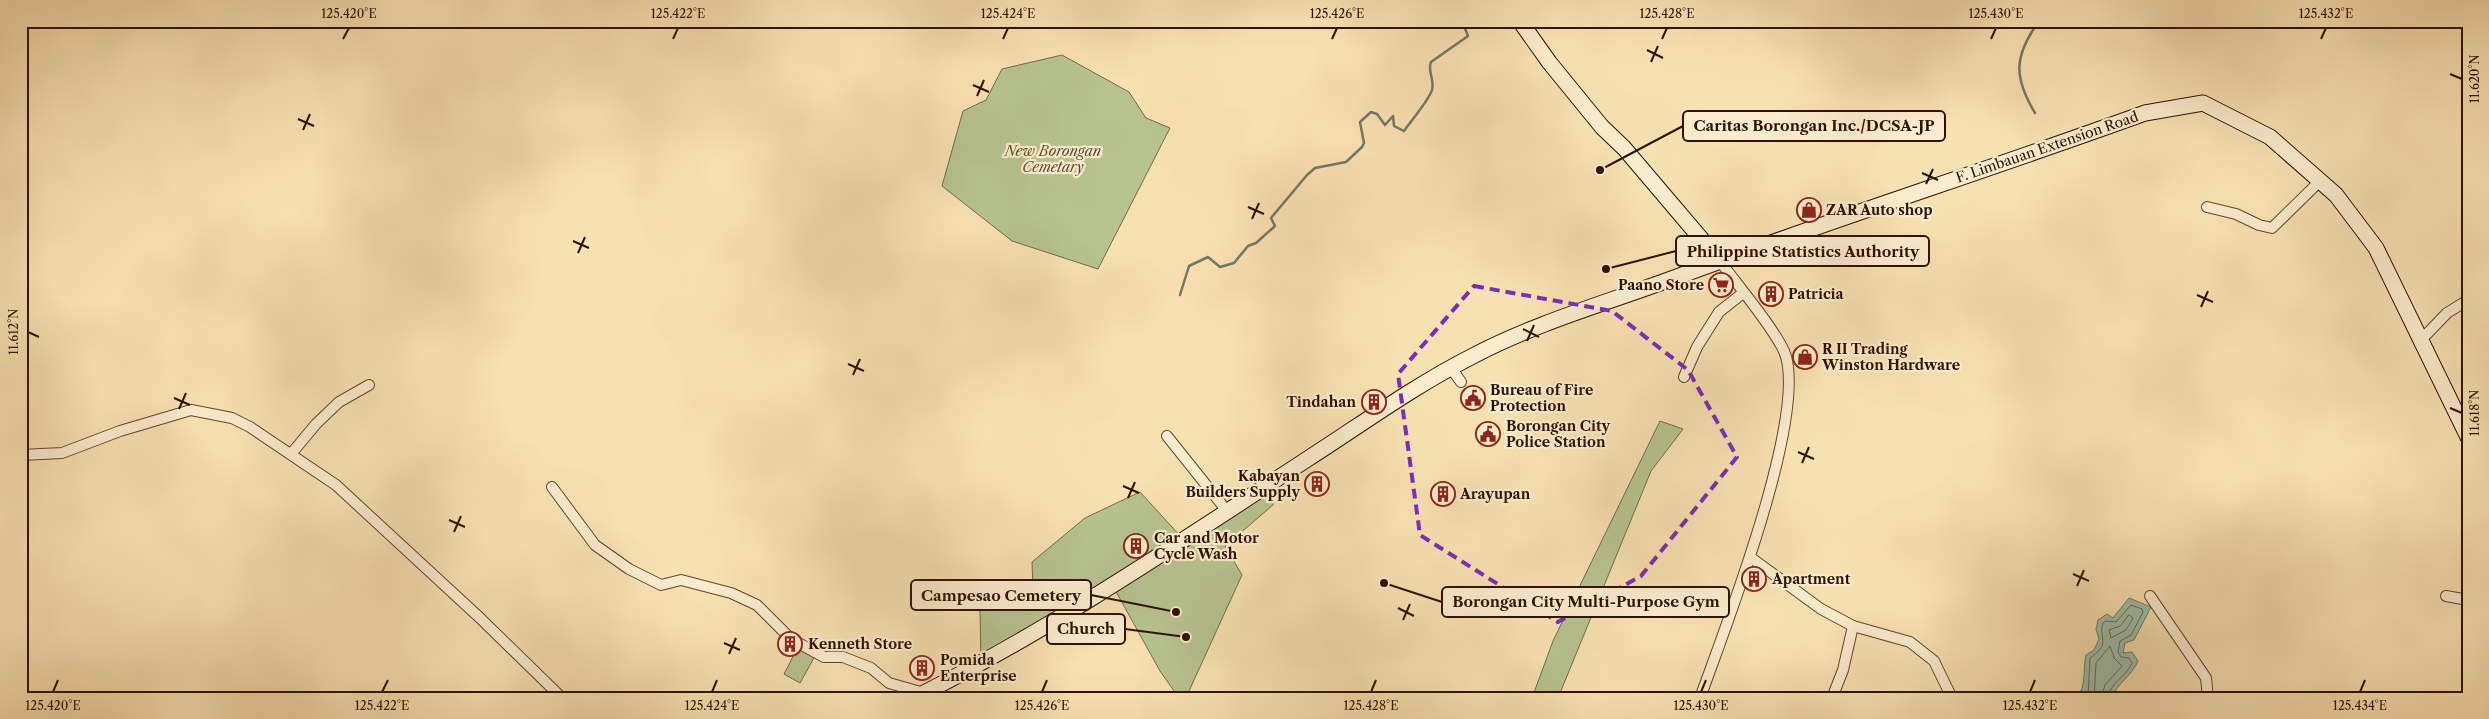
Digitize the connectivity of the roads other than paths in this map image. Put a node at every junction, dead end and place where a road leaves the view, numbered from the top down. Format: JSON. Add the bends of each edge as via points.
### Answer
{"nodes":[{"id":1,"x":1520,"y":21,"type":"edge"},
{"id":2,"x":2320,"y":181,"type":"junction"},
{"id":3,"x":2208,"y":207,"type":"dead end"},
{"id":4,"x":1720,"y":261,"type":"junction"},
{"id":5,"x":1743,"y":292,"type":"junction"},
{"id":6,"x":2468,"y":300,"type":"edge"},
{"id":7,"x":2421,"y":340,"type":"junction"},
{"id":8,"x":1451,"y":368,"type":"junction"},
{"id":9,"x":1684,"y":378,"type":"dead end"},
{"id":10,"x":1461,"y":382,"type":"dead end"},
{"id":11,"x":369,"y":385,"type":"dead end"},
{"id":12,"x":1167,"y":436,"type":"dead end"},
{"id":13,"x":2468,"y":437,"type":"edge"},
{"id":14,"x":291,"y":454,"type":"junction"},
{"id":15,"x":21,"y":455,"type":"edge"},
{"id":16,"x":552,"y":487,"type":"dead end"},
{"id":17,"x":1227,"y":511,"type":"junction"},
{"id":18,"x":1750,"y":557,"type":"junction"},
{"id":19,"x":2150,"y":596,"type":"dead end"},
{"id":20,"x":2446,"y":596,"type":"dead end"},
{"id":21,"x":2468,"y":600,"type":"edge"},
{"id":22,"x":1854,"y":626,"type":"junction"},
{"id":23,"x":922,"y":695,"type":"edge"},
{"id":24,"x":562,"y":698,"type":"edge"},
{"id":25,"x":1700,"y":698,"type":"edge"},
{"id":26,"x":1832,"y":698,"type":"edge"},
{"id":27,"x":1952,"y":698,"type":"edge"},
{"id":28,"x":2208,"y":698,"type":"edge"}],
"edges":[{"from":1,"to":4,"type":"street","via":[[1602,127],[1622,145]]},
{"from":2,"to":3,"type":"street","via":[[2272,228]]},
{"from":2,"to":4,"type":"street","name":"F. Limbauan Extension Road","via":[[2270,136],[2204,103],[2144,113]]},
{"from":2,"to":7,"type":"street","name":"F. Limbauan Extension Road","via":[[2336,195],[2376,248]]},
{"from":4,"to":5,"type":"street"},
{"from":4,"to":8,"type":"street","name":"F. Limbauan Extension Road","via":[[1561,318]]},
{"from":5,"to":9,"type":"street","via":[[1719,312],[1696,347]]},
{"from":5,"to":18,"type":"street","via":[[1784,351],[1790,374],[1784,430]]},
{"from":6,"to":7,"type":"street","via":[[2447,313]]},
{"from":7,"to":13,"type":"street","name":"F. Limbauan Extension Road"},
{"from":8,"to":10,"type":"street"},
{"from":8,"to":17,"type":"street","name":"F. Limbauan Extension Road"},
{"from":11,"to":14,"type":"street","via":[[339,402]]},
{"from":12,"to":17,"type":"street"},
{"from":14,"to":15,"type":"street","via":[[232,418],[191,410],[120,431],[62,453]]},
{"from":14,"to":24,"type":"street","via":[[336,485]]},
{"from":16,"to":23,"type":"street","via":[[595,545],[660,585],[680,580],[731,592],[757,605],[791,639],[824,656],[843,657],[871,668],[889,683]]},
{"from":17,"to":23,"type":"street","name":"F. Limbauan Extension Road","via":[[1015,645]]},
{"from":18,"to":22,"type":"street","via":[[1821,609]]},
{"from":18,"to":25,"type":"street"},
{"from":19,"to":28,"type":"street","via":[[2206,678]]},
{"from":20,"to":21,"type":"street"},
{"from":22,"to":26,"type":"street"},
{"from":22,"to":27,"type":"street","via":[[1910,642],[1934,661]]}]}
